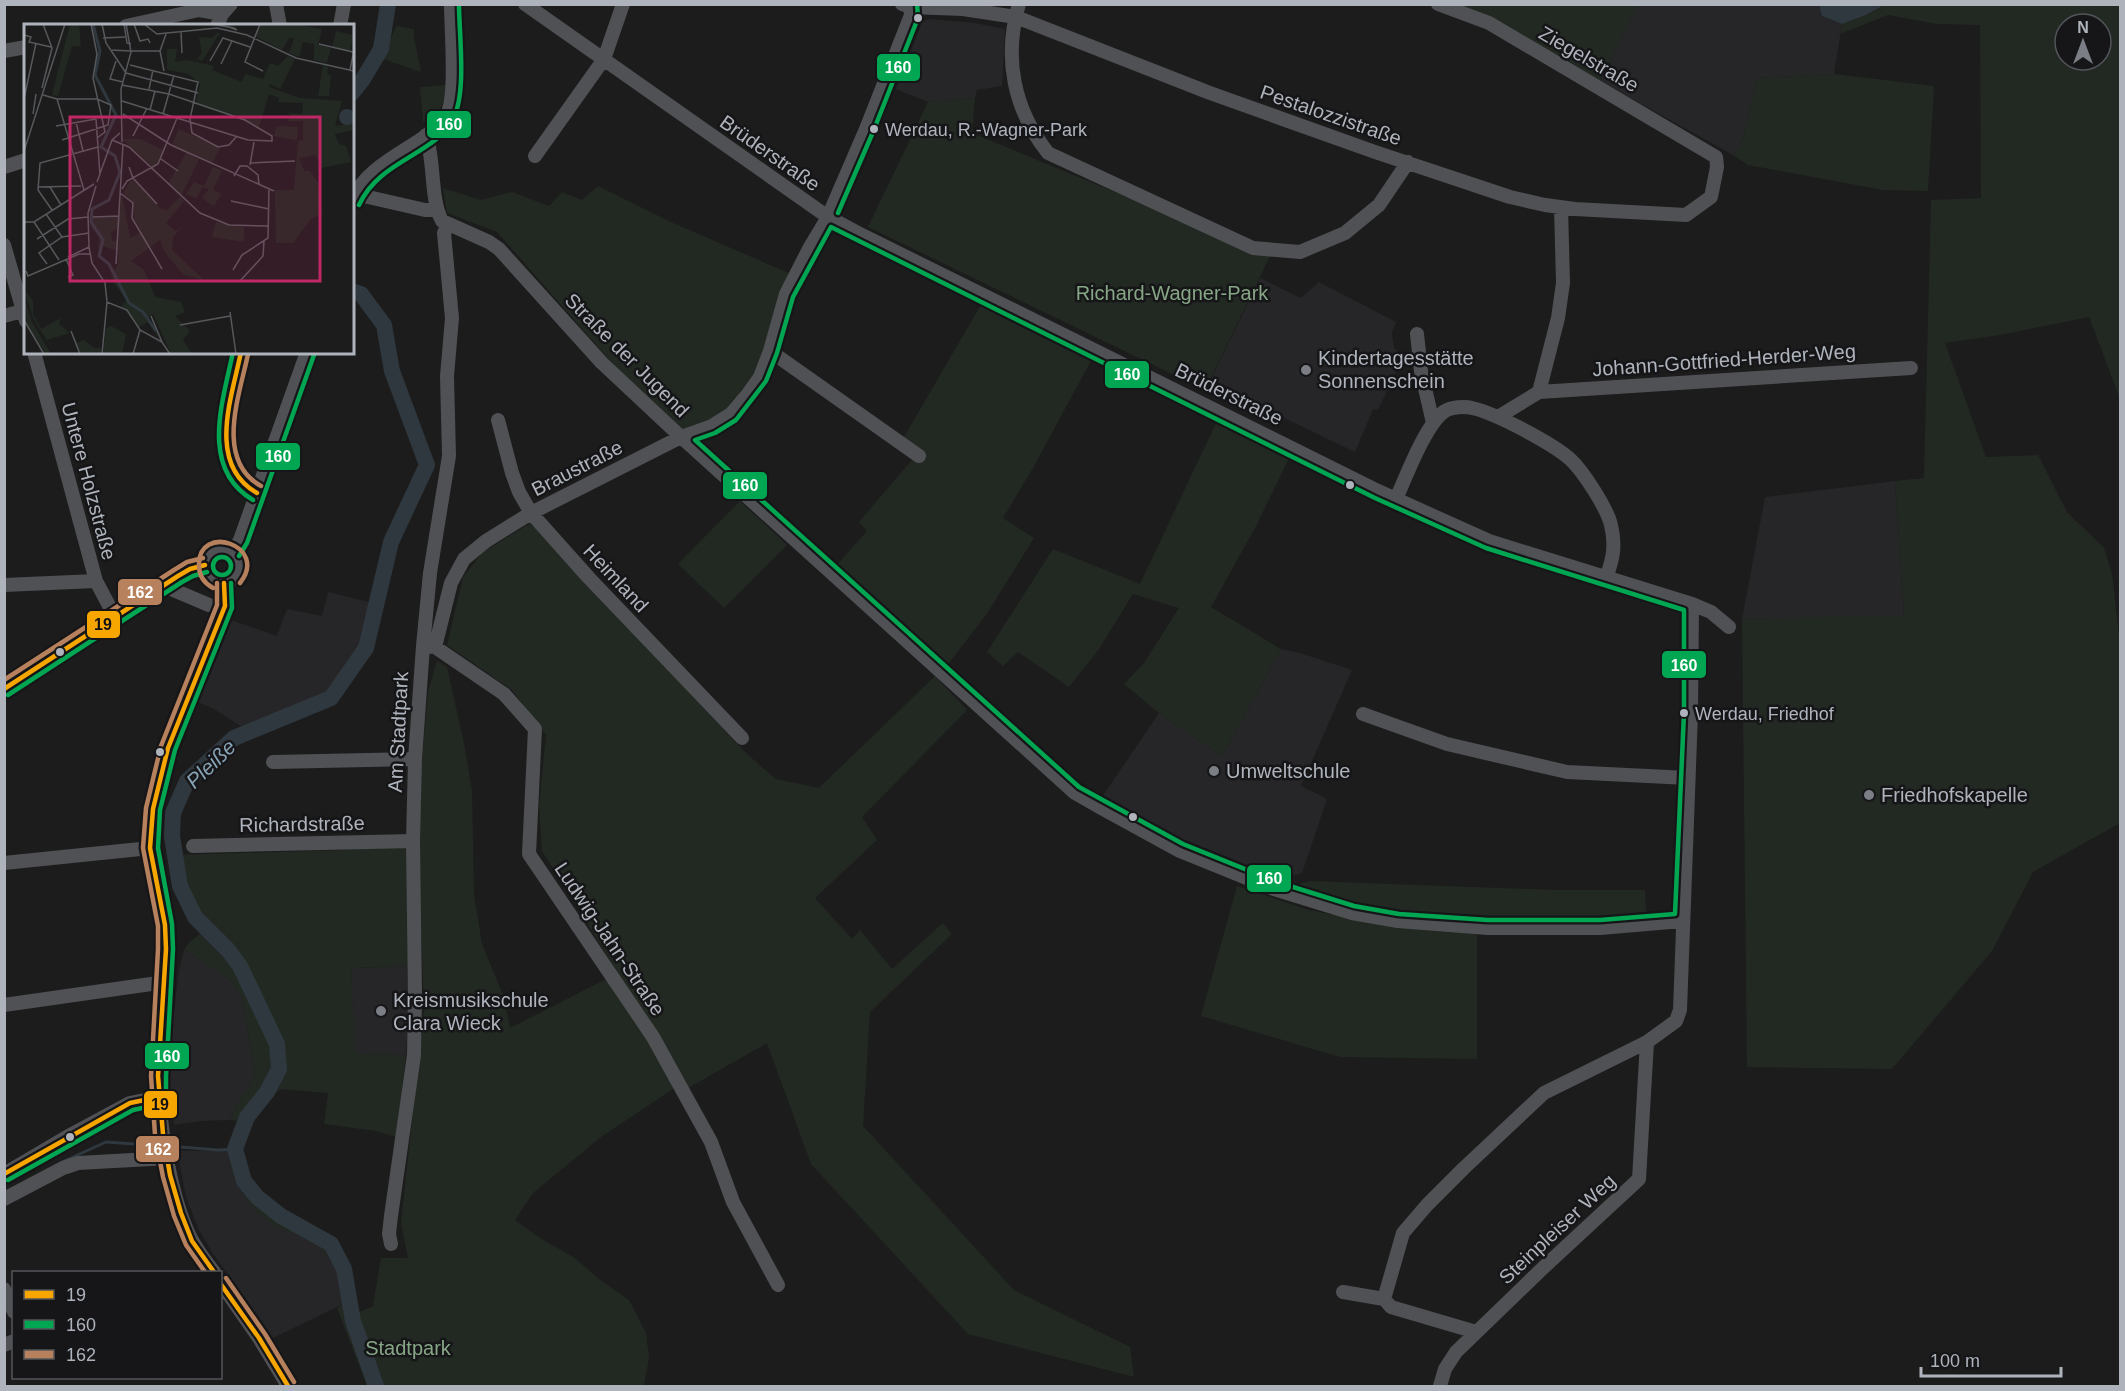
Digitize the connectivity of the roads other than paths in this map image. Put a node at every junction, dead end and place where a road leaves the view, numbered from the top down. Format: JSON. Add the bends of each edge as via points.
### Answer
{"nodes":[{"id":1,"x":276,"y":4,"type":"edge"},
{"id":2,"x":344,"y":4,"type":"edge"},
{"id":3,"x":451,"y":4,"type":"edge"},
{"id":4,"x":525,"y":4,"type":"edge"},
{"id":5,"x":623,"y":4,"type":"edge"},
{"id":6,"x":1438,"y":4,"type":"edge"},
{"id":7,"x":906,"y":6,"type":"edge"},
{"id":8,"x":1017,"y":11,"type":"edge"},
{"id":9,"x":223,"y":14,"type":"edge"},
{"id":10,"x":135,"y":24,"type":"edge"},
{"id":11,"x":280,"y":24,"type":"edge"},
{"id":12,"x":340,"y":24,"type":"edge"},
{"id":13,"x":24,"y":47,"type":"edge"},
{"id":14,"x":4,"y":51,"type":"edge"},
{"id":15,"x":604,"y":59,"type":"junction"},
{"id":16,"x":426,"y":135,"type":"junction"},
{"id":17,"x":535,"y":156,"type":"dead end"},
{"id":18,"x":1716,"y":157,"type":"joint"},
{"id":19,"x":24,"y":161,"type":"edge"},
{"id":20,"x":1408,"y":162,"type":"junction"},
{"id":21,"x":4,"y":167,"type":"edge"},
{"id":22,"x":354,"y":198,"type":"edge"},
{"id":23,"x":1561,"y":207,"type":"junction"},
{"id":24,"x":437,"y":210,"type":"junction"},
{"id":25,"x":828,"y":217,"type":"junction"},
{"id":26,"x":448,"y":225,"type":"junction"},
{"id":27,"x":4,"y":245,"type":"edge"},
{"id":28,"x":24,"y":311,"type":"edge"},
{"id":29,"x":24,"y":314,"type":"edge"},
{"id":30,"x":4,"y":316,"type":"edge"},
{"id":31,"x":1417,"y":334,"type":"dead end"},
{"id":32,"x":770,"y":351,"type":"junction"},
{"id":33,"x":35,"y":354,"type":"edge"},
{"id":34,"x":241,"y":354,"type":"edge"},
{"id":35,"x":306,"y":354,"type":"edge"},
{"id":36,"x":1911,"y":368,"type":"dead end"},
{"id":37,"x":1539,"y":392,"type":"junction"},
{"id":38,"x":1498,"y":417,"type":"junction"},
{"id":39,"x":498,"y":420,"type":"dead end"},
{"id":40,"x":1433,"y":423,"type":"junction"},
{"id":41,"x":681,"y":437,"type":"junction"},
{"id":42,"x":919,"y":456,"type":"dead end"},
{"id":43,"x":257,"y":493,"type":"junction"},
{"id":44,"x":1396,"y":499,"type":"junction"},
{"id":45,"x":531,"y":513,"type":"junction"},
{"id":46,"x":233,"y":552,"type":"junction"},
{"id":47,"x":205,"y":564,"type":"junction"},
{"id":48,"x":1606,"y":579,"type":"junction"},
{"id":49,"x":96,"y":581,"type":"junction"},
{"id":50,"x":224,"y":583,"type":"junction"},
{"id":51,"x":4,"y":585,"type":"edge"},
{"id":52,"x":164,"y":586,"type":"junction"},
{"id":53,"x":1692,"y":604,"type":"junction"},
{"id":54,"x":209,"y":605,"type":"dead end"},
{"id":55,"x":115,"y":617,"type":"junction"},
{"id":56,"x":1729,"y":627,"type":"dead end"},
{"id":57,"x":429,"y":646,"type":"junction"},
{"id":58,"x":4,"y":689,"type":"edge"},
{"id":59,"x":1364,"y":714,"type":"dead end"},
{"id":60,"x":742,"y":738,"type":"dead end"},
{"id":61,"x":415,"y":759,"type":"junction"},
{"id":62,"x":273,"y":762,"type":"dead end"},
{"id":63,"x":1688,"y":778,"type":"junction"},
{"id":64,"x":412,"y":841,"type":"junction"},
{"id":65,"x":193,"y":846,"type":"dead end"},
{"id":66,"x":150,"y":848,"type":"junction"},
{"id":67,"x":4,"y":863,"type":"edge"},
{"id":68,"x":1682,"y":921,"type":"junction"},
{"id":69,"x":165,"y":982,"type":"junction"},
{"id":70,"x":4,"y":1005,"type":"edge"},
{"id":71,"x":1647,"y":1042,"type":"junction"},
{"id":72,"x":159,"y":1097,"type":"junction"},
{"id":73,"x":168,"y":1156,"type":"junction"},
{"id":74,"x":4,"y":1174,"type":"edge"},
{"id":75,"x":4,"y":1199,"type":"edge"},
{"id":76,"x":391,"y":1244,"type":"dead end"},
{"id":77,"x":213,"y":1271,"type":"edge"},
{"id":78,"x":222,"y":1285,"type":"edge"},
{"id":79,"x":778,"y":1285,"type":"dead end"},
{"id":80,"x":4,"y":1288,"type":"edge"},
{"id":81,"x":1343,"y":1292,"type":"dead end"},
{"id":82,"x":1384,"y":1299,"type":"junction"},
{"id":83,"x":12,"y":1307,"type":"edge"},
{"id":84,"x":1476,"y":1332,"type":"junction"},
{"id":85,"x":288,"y":1386,"type":"edge"},
{"id":86,"x":1440,"y":1386,"type":"edge"}],
"edges":[{"from":1,"to":11,"type":"street"},
{"from":2,"to":12,"type":"street"},
{"from":3,"to":16,"type":"street","via":[[451,97],[447,116]]},
{"from":4,"to":15,"type":"street","name":"Brüderstraße"},
{"from":5,"to":15,"type":"street"},
{"from":6,"to":18,"type":"street","name":"Ziegelstraße","via":[[1489,23]]},
{"from":7,"to":8,"type":"street","name":"Pestalozzistraße"},
{"from":7,"to":25,"type":"street","name":"Braustraße","via":[[911,15]]},
{"from":8,"to":20,"type":"street","name":"Pestalozzistraße","via":[[1210,93]]},
{"from":8,"to":20,"type":"street","via":[[1011,66],[1033,133],[1048,153],[1253,248],[1300,252],[1345,233],[1379,205]]},
{"from":9,"to":10,"type":"street","via":[[199,10]]},
{"from":13,"to":14,"type":"street"},
{"from":15,"to":17,"type":"street"},
{"from":15,"to":25,"type":"street","name":"Brüderstraße"},
{"from":16,"to":22,"type":"street","via":[[371,174]]},
{"from":16,"to":24,"type":"street","via":[[431,148]]},
{"from":18,"to":23,"type":"street","name":"Pestalozzistraße","via":[[1711,197],[1686,215]]},
{"from":19,"to":21,"type":"street"},
{"from":20,"to":23,"type":"street","name":"Pestalozzistraße","via":[[1510,196]]},
{"from":22,"to":24,"type":"street"},
{"from":23,"to":37,"type":"street","via":[[1563,283]]},
{"from":24,"to":26,"type":"street"},
{"from":25,"to":32,"type":"street","name":"Braustraße","via":[[786,294]]},
{"from":25,"to":44,"type":"street","name":"Brüderstraße"},
{"from":26,"to":41,"type":"street","name":"Straße der Jugend","via":[[499,249],[602,363]]},
{"from":26,"to":57,"type":"street","name":"Am Stadtpark","via":[[444,232],[452,318],[447,376],[449,456],[430,573]]},
{"from":27,"to":28,"type":"street"},
{"from":29,"to":30,"type":"street"},
{"from":31,"to":40,"type":"street"},
{"from":32,"to":41,"type":"street","name":"Braustraße","via":[[760,377],[730,414],[712,426]]},
{"from":32,"to":42,"type":"street"},
{"from":33,"to":49,"type":"street","name":"Untere Holzstraße"},
{"from":34,"to":43,"type":"street","via":[[228,416],[228,450],[243,483]]},
{"from":35,"to":43,"type":"street"},
{"from":36,"to":37,"type":"street","name":"Johann-Gottfried-Herder-Weg"},
{"from":37,"to":38,"type":"street"},
{"from":38,"to":40,"type":"street","via":[[1470,407],[1456,408],[1446,410]]},
{"from":38,"to":48,"type":"street","via":[[1569,459],[1592,487],[1611,523],[1614,556]]},
{"from":39,"to":45,"type":"street","name":"Heimland","via":[[512,473]]},
{"from":40,"to":44,"type":"street"},
{"from":41,"to":45,"type":"street","name":"Braustraße"},
{"from":41,"to":68,"type":"street","name":"Straße der Jugend","via":[[1075,793],[1180,851],[1274,889],[1352,914],[1398,921],[1488,928],[1600,928]]},
{"from":43,"to":46,"type":"street"},
{"from":44,"to":48,"type":"street","name":"Brüderstraße","via":[[1489,542]]},
{"from":45,"to":57,"type":"street","name":"Braustraße","via":[[464,559],[451,583]]},
{"from":45,"to":60,"type":"street","name":"Heimland"},
{"from":46,"to":47,"type":"street","via":[[212,552]]},
{"from":46,"to":50,"type":"street","via":[[239,568],[234,578]]},
{"from":47,"to":50,"type":"street","via":[[209,577]]},
{"from":47,"to":52,"type":"street"},
{"from":48,"to":53,"type":"street","name":"Brüderstraße"},
{"from":49,"to":51,"type":"street"},
{"from":49,"to":55,"type":"street","name":"Untere Holzstraße"},
{"from":50,"to":66,"type":"street","via":[[225,606],[160,773]]},
{"from":52,"to":54,"type":"street"},
{"from":52,"to":55,"type":"street"},
{"from":53,"to":56,"type":"street","name":"Brüderstraße","via":[[1711,612]]},
{"from":53,"to":63,"type":"street"},
{"from":55,"to":58,"type":"street"},
{"from":57,"to":61,"type":"street","name":"Am Stadtpark"},
{"from":57,"to":79,"type":"street","name":"Ludwig-Jahn-Straße","via":[[504,694],[535,729],[529,854],[654,1037],[711,1142],[733,1202]]},
{"from":59,"to":63,"type":"street","via":[[1447,744],[1567,772]]},
{"from":61,"to":62,"type":"street"},
{"from":61,"to":64,"type":"street","name":"Am Stadtpark"},
{"from":63,"to":68,"type":"street"},
{"from":64,"to":65,"type":"street","name":"Richardstraße"},
{"from":64,"to":76,"type":"street","name":"Am Stadtpark","via":[[414,1056],[391,1216]]},
{"from":66,"to":67,"type":"street"},
{"from":66,"to":69,"type":"street","via":[[165,926]]},
{"from":68,"to":71,"type":"street","via":[[1680,1011],[1676,1021]]},
{"from":69,"to":70,"type":"street"},
{"from":69,"to":72,"type":"street"},
{"from":71,"to":82,"type":"street","via":[[1544,1093],[1464,1168],[1403,1233]]},
{"from":71,"to":84,"type":"street","name":"Steinpleiser Weg","via":[[1639,1179]]},
{"from":72,"to":73,"type":"street"},
{"from":72,"to":74,"type":"street","via":[[130,1102]]},
{"from":73,"to":75,"type":"street","via":[[78,1163]]},
{"from":73,"to":77,"type":"street","via":[[180,1212]]},
{"from":78,"to":85,"type":"street"},
{"from":80,"to":83,"type":"street"},
{"from":81,"to":82,"type":"street"},
{"from":82,"to":84,"type":"street","via":[[1391,1307]]},
{"from":84,"to":86,"type":"street","name":"Steinpleiser Weg","via":[[1456,1352]]}]}
